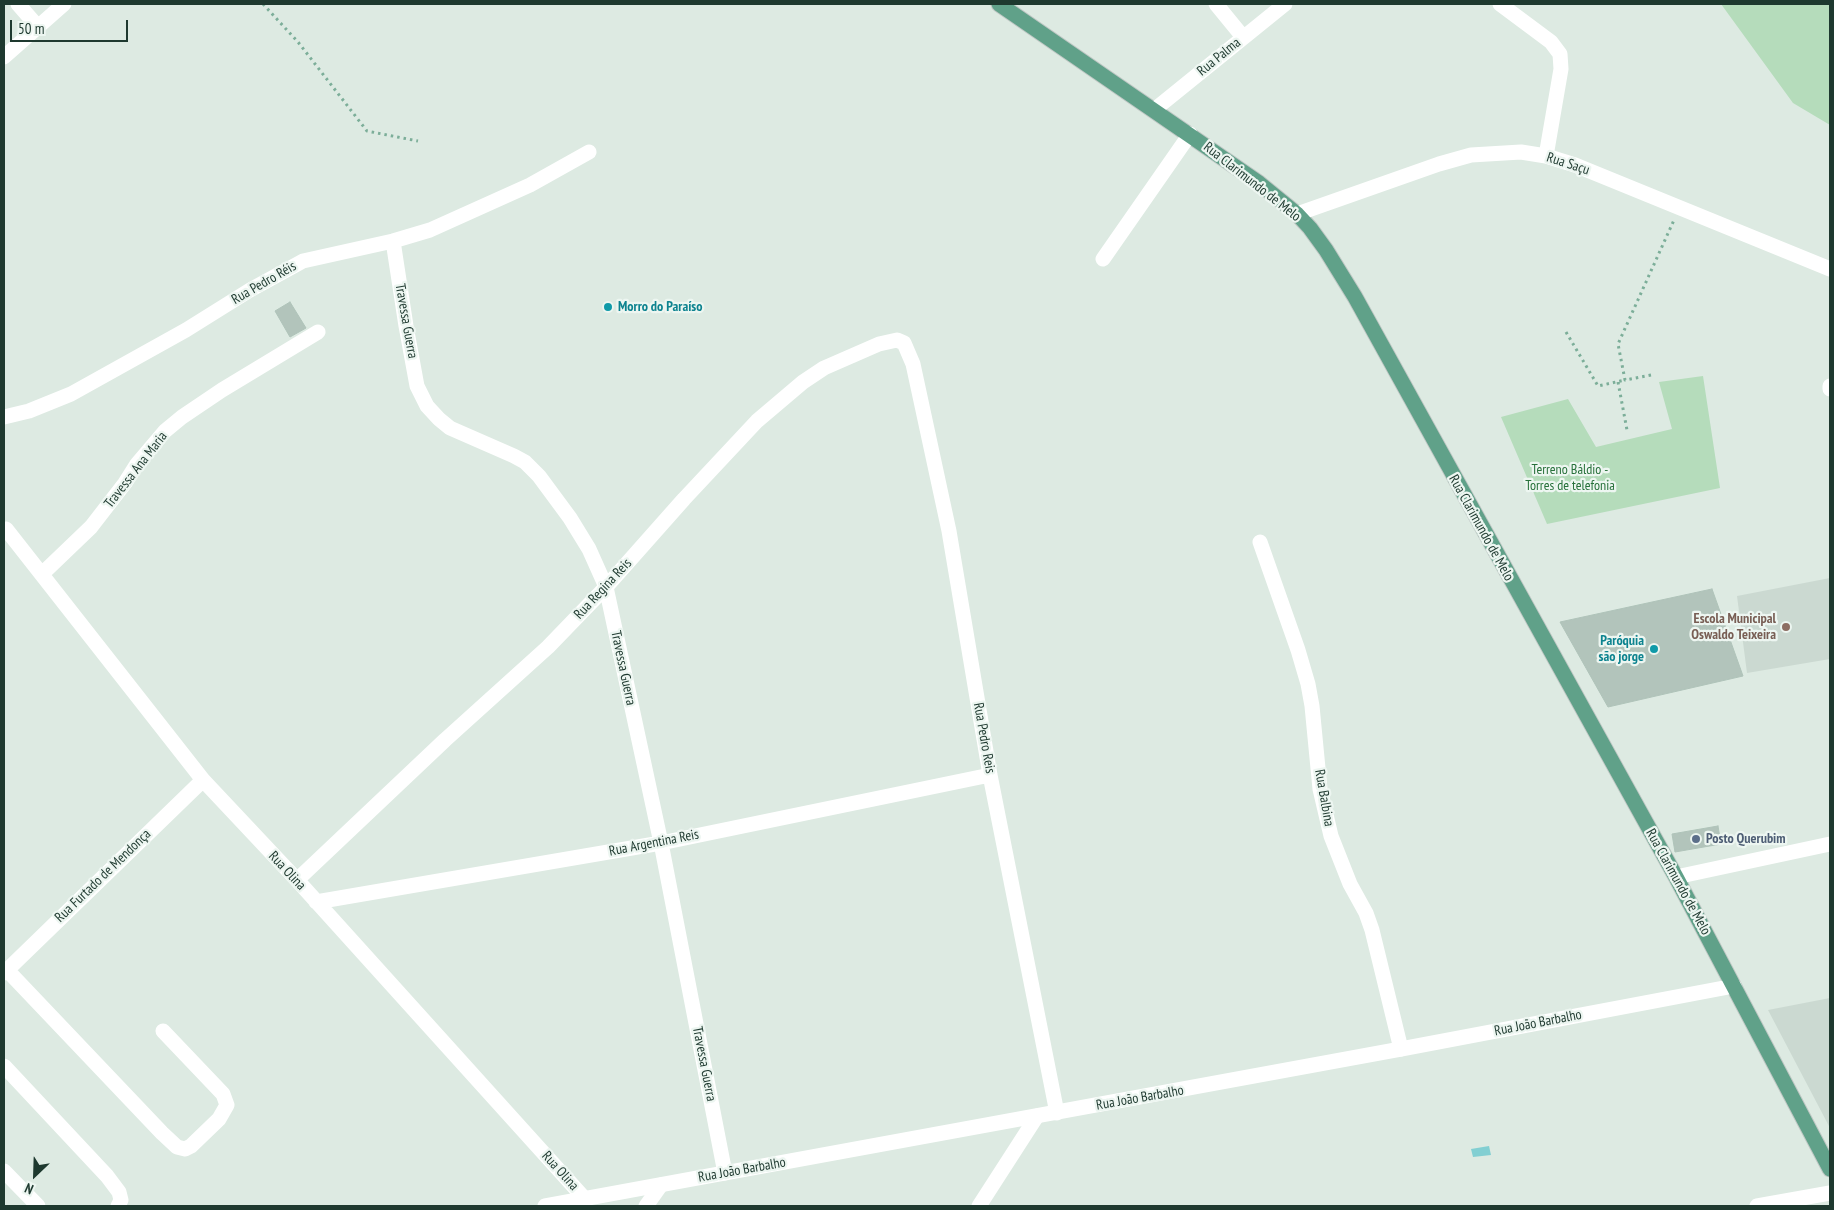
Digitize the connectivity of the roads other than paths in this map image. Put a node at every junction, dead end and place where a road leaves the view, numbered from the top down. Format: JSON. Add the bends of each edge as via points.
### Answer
{"nodes":[{"id":1,"x":18,"y":4,"type":"edge"},
{"id":2,"x":64,"y":4,"type":"edge"},
{"id":3,"x":999,"y":4,"type":"edge"},
{"id":4,"x":1216,"y":4,"type":"edge"},
{"id":5,"x":1285,"y":4,"type":"edge"},
{"id":6,"x":1500,"y":4,"type":"edge"},
{"id":7,"x":38,"y":27,"type":"junction"},
{"id":8,"x":1243,"y":38,"type":"junction"},
{"id":9,"x":4,"y":57,"type":"edge"},
{"id":10,"x":1154,"y":110,"type":"junction"},
{"id":11,"x":1190,"y":134,"type":"junction"},
{"id":12,"x":589,"y":152,"type":"dead end"},
{"id":13,"x":1546,"y":156,"type":"junction"},
{"id":14,"x":1297,"y":214,"type":"junction"},
{"id":15,"x":392,"y":241,"type":"junction"},
{"id":16,"x":1103,"y":259,"type":"dead end"},
{"id":17,"x":1830,"y":270,"type":"edge"},
{"id":18,"x":318,"y":332,"type":"dead end"},
{"id":19,"x":913,"y":364,"type":"joint"},
{"id":20,"x":4,"y":417,"type":"edge"},
{"id":21,"x":6,"y":529,"type":"dead end"},
{"id":22,"x":1260,"y":542,"type":"dead end"},
{"id":23,"x":42,"y":574,"type":"junction"},
{"id":24,"x":606,"y":587,"type":"junction"},
{"id":25,"x":990,"y":775,"type":"junction"},
{"id":26,"x":203,"y":780,"type":"junction"},
{"id":27,"x":661,"y":843,"type":"junction"},
{"id":28,"x":1830,"y":844,"type":"edge"},
{"id":29,"x":1676,"y":876,"type":"junction"},
{"id":30,"x":297,"y":880,"type":"junction"},
{"id":31,"x":316,"y":902,"type":"junction"},
{"id":32,"x":6,"y":972,"type":"edge"},
{"id":33,"x":1734,"y":986,"type":"junction"},
{"id":34,"x":163,"y":1031,"type":"dead end"},
{"id":35,"x":1401,"y":1050,"type":"junction"},
{"id":36,"x":4,"y":1066,"type":"edge"},
{"id":37,"x":1057,"y":1113,"type":"junction"},
{"id":38,"x":1037,"y":1116,"type":"junction"},
{"id":39,"x":1830,"y":1169,"type":"edge"},
{"id":40,"x":4,"y":1171,"type":"edge"},
{"id":41,"x":724,"y":1173,"type":"junction"},
{"id":42,"x":661,"y":1185,"type":"junction"},
{"id":43,"x":1830,"y":1193,"type":"edge"},
{"id":44,"x":585,"y":1199,"type":"junction"},
{"id":45,"x":38,"y":1206,"type":"edge"},
{"id":46,"x":118,"y":1206,"type":"edge"},
{"id":47,"x":546,"y":1206,"type":"edge"},
{"id":48,"x":646,"y":1206,"type":"edge"},
{"id":49,"x":979,"y":1206,"type":"edge"},
{"id":50,"x":1757,"y":1206,"type":"edge"}],
"edges":[{"from":1,"to":7,"type":"street"},
{"from":2,"to":7,"type":"street"},
{"from":3,"to":10,"type":"main road","name":"Rua Clarimundo de Melo"},
{"from":4,"to":8,"type":"street"},
{"from":5,"to":8,"type":"street","name":"Rua Palma"},
{"from":6,"to":13,"type":"street","via":[[1551,42],[1560,54],[1561,69]]},
{"from":7,"to":9,"type":"street"},
{"from":8,"to":10,"type":"street","name":"Rua Palma"},
{"from":10,"to":11,"type":"main road","name":"Rua Clarimundo de Melo"},
{"from":11,"to":14,"type":"main road","name":"Rua Clarimundo de Melo"},
{"from":11,"to":16,"type":"street"},
{"from":12,"to":15,"type":"street","name":"Rua Pedro Réis","via":[[530,185],[458,219]]},
{"from":13,"to":14,"type":"street","name":"Rua Saçu","via":[[1521,152],[1471,155]]},
{"from":13,"to":17,"type":"street","name":"Rua Saçu"},
{"from":14,"to":29,"type":"main road","name":"Rua Clarimundo de Melo","via":[[1326,250],[1354,297]]},
{"from":15,"to":20,"type":"street","name":"Rua Pedro Réis","via":[[303,261],[71,394]]},
{"from":15,"to":24,"type":"street","name":"Travessa Guerra","via":[[417,386],[427,406],[450,428],[514,456],[539,476],[589,549]]},
{"from":18,"to":23,"type":"street","name":"Travessa Ana Maria","via":[[222,390],[165,431],[91,527]]},
{"from":19,"to":24,"type":"street","name":"Rua Regina Reis","via":[[904,344],[897,340],[879,344],[824,368],[803,382],[757,421]]},
{"from":19,"to":25,"type":"street","name":"Rua Pedro Reis","via":[[949,531]]},
{"from":21,"to":23,"type":"street","name":"Rua Olina"},
{"from":22,"to":35,"type":"street","name":"Rua Balbina","via":[[1308,684],[1320,789],[1331,836],[1372,930]]},
{"from":23,"to":26,"type":"street","name":"Rua Olina"},
{"from":24,"to":27,"type":"street","name":"Travessa Guerra"},
{"from":24,"to":30,"type":"street","name":"Rua Regina Reis","via":[[548,647]]},
{"from":25,"to":27,"type":"street","name":"Rua Argentina Reis"},
{"from":25,"to":37,"type":"street","name":"Rua Pedro Reis"},
{"from":26,"to":30,"type":"street","name":"Rua Olina"},
{"from":26,"to":32,"type":"street","name":"Rua Furtado de Mendonça"},
{"from":27,"to":31,"type":"street","name":"Rua Argentina Reis"},
{"from":27,"to":41,"type":"street","name":"Travessa Guerra"},
{"from":28,"to":29,"type":"street"},
{"from":29,"to":33,"type":"main road","name":"Rua Clarimundo de Melo"},
{"from":30,"to":31,"type":"street","name":"Rua Olina"},
{"from":31,"to":44,"type":"street","name":"Rua Olina"},
{"from":32,"to":34,"type":"street","via":[[162,1133],[177,1147],[185,1149],[220,1120],[228,1105],[224,1094]]},
{"from":33,"to":35,"type":"street","name":"Rua João Barbalho"},
{"from":33,"to":39,"type":"main road","name":"Rua Clarimundo de Melo"},
{"from":35,"to":37,"type":"street","name":"Rua João Barbalho"},
{"from":36,"to":46,"type":"street","via":[[115,1186],[121,1196]]},
{"from":37,"to":38,"type":"street","name":"Rua João Barbalho"},
{"from":38,"to":41,"type":"street","name":"Rua João Barbalho"},
{"from":38,"to":49,"type":"street"},
{"from":40,"to":45,"type":"street"},
{"from":41,"to":42,"type":"street","name":"Rua João Barbalho"},
{"from":42,"to":44,"type":"street","name":"Rua João Barbalho"},
{"from":42,"to":48,"type":"street"},
{"from":43,"to":50,"type":"street"},
{"from":44,"to":47,"type":"street","name":"Rua João Barbalho"}]}
